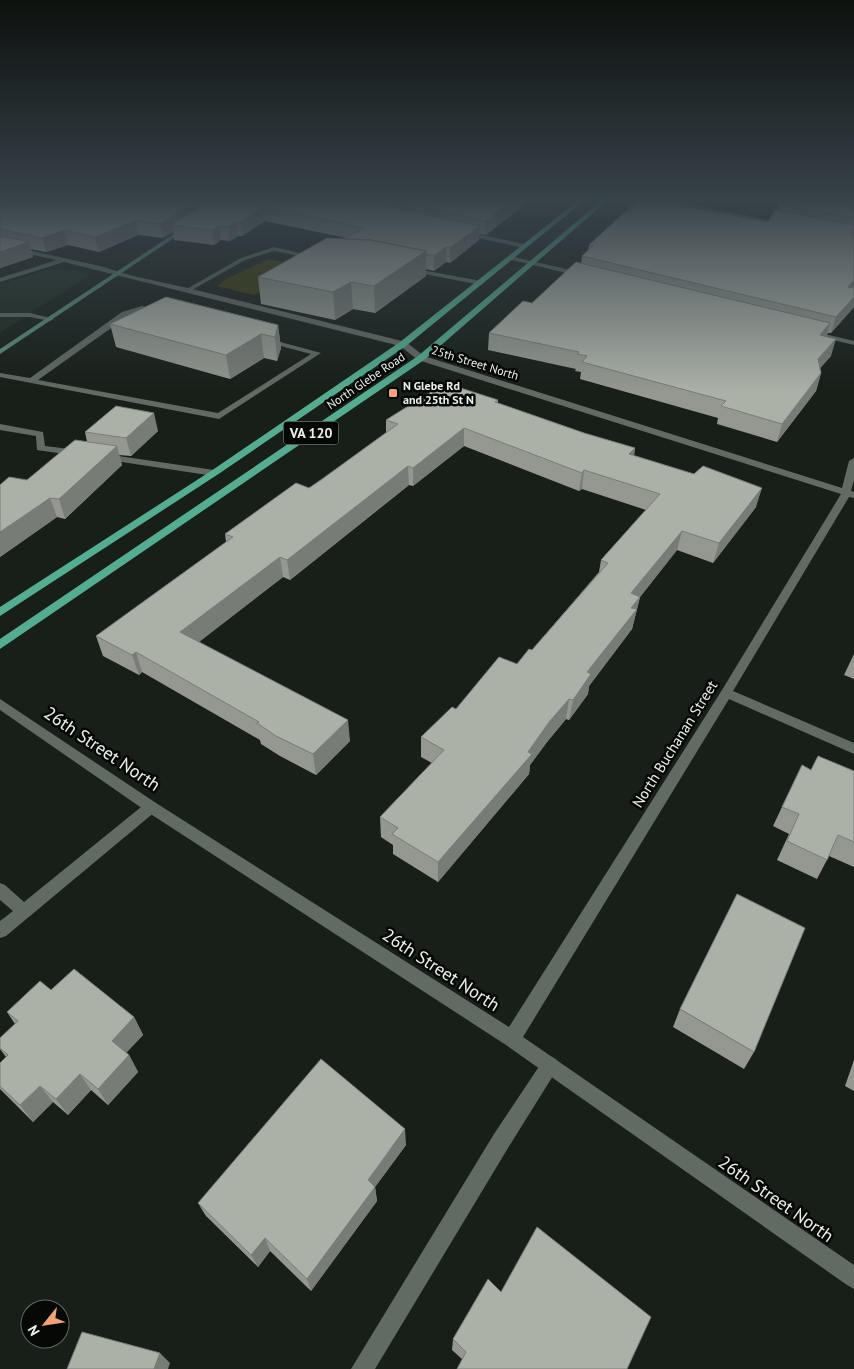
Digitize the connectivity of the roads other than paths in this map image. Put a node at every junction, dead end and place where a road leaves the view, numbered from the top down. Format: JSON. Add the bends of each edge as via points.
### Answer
{"nodes":[{"id":1,"x":53,"y":264,"type":"edge"},
{"id":2,"x":78,"y":264,"type":"edge"},
{"id":3,"x":132,"y":264,"type":"edge"},
{"id":4,"x":233,"y":264,"type":"edge"},
{"id":5,"x":503,"y":264,"type":"edge"},
{"id":6,"x":532,"y":264,"type":"edge"},
{"id":7,"x":537,"y":264,"type":"edge"},
{"id":8,"x":400,"y":268,"type":"edge"},
{"id":9,"x":117,"y":274,"type":"junction"},
{"id":10,"x":591,"y":277,"type":"edge"},
{"id":11,"x":0,"y":280,"type":"edge"},
{"id":12,"x":481,"y":283,"type":"junction"},
{"id":13,"x":188,"y":290,"type":"junction"},
{"id":14,"x":0,"y":315,"type":"edge"},
{"id":15,"x":170,"y":315,"type":"edge"},
{"id":16,"x":50,"y":319,"type":"junction"},
{"id":17,"x":807,"y":331,"type":"edge"},
{"id":18,"x":253,"y":336,"type":"edge"},
{"id":19,"x":854,"y":343,"type":"edge"},
{"id":20,"x":403,"y":344,"type":"junction"},
{"id":21,"x":0,"y":352,"type":"edge"},
{"id":22,"x":420,"y":358,"type":"junction"},
{"id":23,"x":0,"y":375,"type":"edge"},
{"id":24,"x":31,"y":381,"type":"junction"},
{"id":25,"x":0,"y":426,"type":"edge"},
{"id":26,"x":854,"y":461,"type":"edge"},
{"id":27,"x":214,"y":473,"type":"junction"},
{"id":28,"x":850,"y":494,"type":"edge"},
{"id":29,"x":0,"y":612,"type":"edge"},
{"id":30,"x":0,"y":645,"type":"edge"},
{"id":31,"x":726,"y":693,"type":"junction"},
{"id":32,"x":0,"y":704,"type":"edge"},
{"id":33,"x":854,"y":749,"type":"edge"},
{"id":34,"x":151,"y":807,"type":"junction"},
{"id":35,"x":0,"y":890,"type":"edge"},
{"id":36,"x":24,"y":911,"type":"junction"},
{"id":37,"x":0,"y":931,"type":"edge"},
{"id":38,"x":512,"y":1039,"type":"junction"},
{"id":39,"x":550,"y":1065,"type":"junction"},
{"id":40,"x":854,"y":1278,"type":"edge"},
{"id":41,"x":362,"y":1369,"type":"edge"}],
"edges":[{"from":1,"to":11,"type":"street"},
{"from":2,"to":9,"type":"street","name":"25th Street North"},
{"from":3,"to":9,"type":"main road"},
{"from":4,"to":13,"type":"street"},
{"from":5,"to":12,"type":"main road","name":"North Glebe Road","number":"VA 120"},
{"from":6,"to":22,"type":"main road","name":"North Glebe Road","number":"VA 120"},
{"from":7,"to":10,"type":"street"},
{"from":8,"to":12,"type":"street"},
{"from":9,"to":13,"type":"street","name":"25th Street North"},
{"from":9,"to":16,"type":"main road"},
{"from":12,"to":20,"type":"main road","name":"North Glebe Road","number":"VA 120"},
{"from":13,"to":20,"type":"street","name":"25th Street North"},
{"from":14,"to":16,"type":"street"},
{"from":15,"to":24,"type":"street","via":[[142,308],[125,314]]},
{"from":16,"to":21,"type":"main road"},
{"from":17,"to":19,"type":"street"},
{"from":18,"to":24,"type":"street","via":[[317,353],[219,416]]},
{"from":20,"to":22,"type":"street","name":"25th Street North"},
{"from":20,"to":27,"type":"main road","name":"North Glebe Road","number":"VA 120"},
{"from":22,"to":28,"type":"street","name":"25th Street North"},
{"from":22,"to":30,"type":"main road","name":"North Glebe Road","number":"VA 120"},
{"from":23,"to":24,"type":"street"},
{"from":25,"to":27,"type":"street","via":[[40,434],[40,448]]},
{"from":26,"to":28,"type":"street","name":"North Buchanan Street"},
{"from":27,"to":29,"type":"main road","name":"North Glebe Road","number":"VA 120"},
{"from":28,"to":31,"type":"street","name":"North Buchanan Street"},
{"from":31,"to":33,"type":"street"},
{"from":31,"to":38,"type":"street","name":"North Buchanan Street"},
{"from":32,"to":34,"type":"street","name":"26th Street North"},
{"from":34,"to":36,"type":"street"},
{"from":34,"to":38,"type":"street","name":"26th Street North"},
{"from":35,"to":36,"type":"street"},
{"from":36,"to":37,"type":"street"},
{"from":38,"to":39,"type":"street","name":"26th Street North"},
{"from":39,"to":40,"type":"street","name":"26th Street North"},
{"from":39,"to":41,"type":"street"}]}
